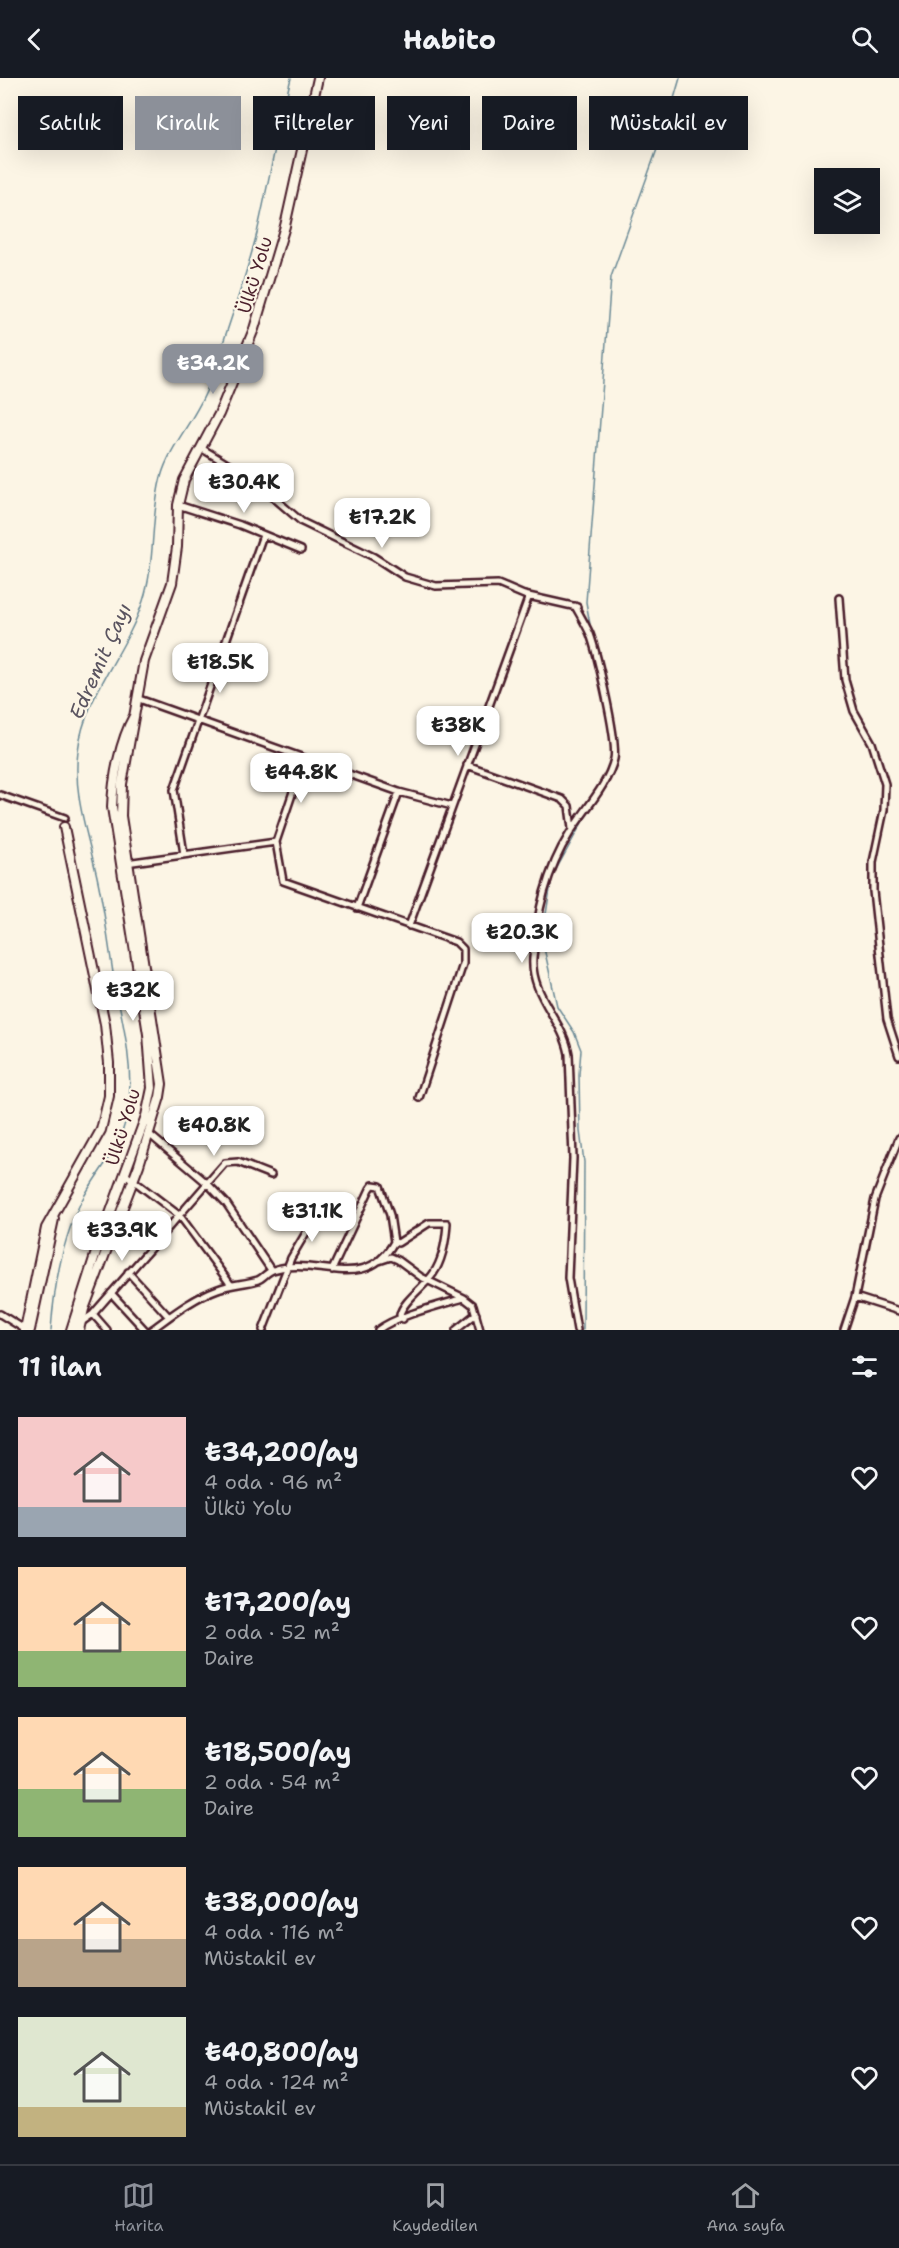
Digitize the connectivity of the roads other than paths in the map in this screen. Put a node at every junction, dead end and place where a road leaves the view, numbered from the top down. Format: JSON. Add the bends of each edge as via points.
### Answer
{"nodes":[{"id":1,"x":318,"y":78,"type":"edge"},
{"id":2,"x":201,"y":448,"type":"junction"},
{"id":3,"x":178,"y":505,"type":"junction"},
{"id":4,"x":263,"y":535,"type":"junction"},
{"id":5,"x":301,"y":550,"type":"dead end"},
{"id":6,"x":529,"y":596,"type":"junction"},
{"id":7,"x":839,"y":598,"type":"dead end"},
{"id":8,"x":139,"y":699,"type":"junction"},
{"id":9,"x":198,"y":720,"type":"junction"},
{"id":10,"x":304,"y":759,"type":"junction"},
{"id":11,"x":467,"y":765,"type":"junction"},
{"id":12,"x":399,"y":792,"type":"junction"},
{"id":13,"x":0,"y":795,"type":"edge"},
{"id":14,"x":452,"y":806,"type":"junction"},
{"id":15,"x":65,"y":822,"type":"joint"},
{"id":16,"x":572,"y":830,"type":"junction"},
{"id":17,"x":276,"y":842,"type":"junction"},
{"id":18,"x":184,"y":854,"type":"junction"},
{"id":19,"x":124,"y":864,"type":"junction"},
{"id":20,"x":357,"y":908,"type":"junction"},
{"id":21,"x":409,"y":926,"type":"junction"},
{"id":22,"x":898,"y":1045,"type":"edge"},
{"id":23,"x":899,"y":1056,"type":"edge"},
{"id":24,"x":419,"y":1098,"type":"dead end"},
{"id":25,"x":149,"y":1134,"type":"junction"},
{"id":26,"x":899,"y":1138,"type":"edge"},
{"id":27,"x":125,"y":1174,"type":"junction"},
{"id":28,"x":271,"y":1175,"type":"dead end"},
{"id":29,"x":134,"y":1178,"type":"junction"},
{"id":30,"x":208,"y":1184,"type":"junction"},
{"id":31,"x":320,"y":1209,"type":"dead end"},
{"id":32,"x":180,"y":1216,"type":"junction"},
{"id":33,"x":394,"y":1242,"type":"junction"},
{"id":34,"x":377,"y":1261,"type":"junction"},
{"id":35,"x":287,"y":1267,"type":"junction"},
{"id":36,"x":271,"y":1270,"type":"junction"},
{"id":37,"x":332,"y":1270,"type":"junction"},
{"id":38,"x":129,"y":1272,"type":"junction"},
{"id":39,"x":428,"y":1281,"type":"junction"},
{"id":40,"x":231,"y":1285,"type":"junction"},
{"id":41,"x":111,"y":1293,"type":"junction"},
{"id":42,"x":855,"y":1297,"type":"junction"},
{"id":43,"x":464,"y":1298,"type":"junction"},
{"id":44,"x":899,"y":1311,"type":"edge"},
{"id":45,"x":0,"y":1314,"type":"edge"},
{"id":46,"x":93,"y":1314,"type":"junction"},
{"id":47,"x":476,"y":1314,"type":"junction"},
{"id":48,"x":169,"y":1317,"type":"junction"},
{"id":49,"x":403,"y":1319,"type":"junction"},
{"id":50,"x":75,"y":1327,"type":"edge"},
{"id":51,"x":27,"y":1330,"type":"edge"},
{"id":52,"x":107,"y":1330,"type":"edge"},
{"id":53,"x":145,"y":1330,"type":"edge"},
{"id":54,"x":152,"y":1330,"type":"edge"},
{"id":55,"x":263,"y":1330,"type":"edge"},
{"id":56,"x":378,"y":1330,"type":"edge"},
{"id":57,"x":456,"y":1330,"type":"edge"},
{"id":58,"x":480,"y":1330,"type":"edge"},
{"id":59,"x":577,"y":1330,"type":"edge"},
{"id":60,"x":844,"y":1330,"type":"edge"}],
"edges":[{"from":1,"to":2,"type":"main road","name":"Ülkü Yolu","via":[[285,226],[254,329]]},
{"from":2,"to":3,"type":"main road","name":"Ülkü Yolu","via":[[184,480]]},
{"from":2,"to":6,"type":"street","via":[[252,479],[302,522],[374,557],[405,577],[436,586],[498,584]]},
{"from":3,"to":4,"type":"street"},
{"from":3,"to":8,"type":"main road","name":"Ülkü Yolu","via":[[172,583],[144,661]]},
{"from":4,"to":5,"type":"street"},
{"from":4,"to":9,"type":"street"},
{"from":6,"to":11,"type":"street"},
{"from":6,"to":16,"type":"street","via":[[577,607],[590,634],[614,739],[615,758],[604,782]]},
{"from":7,"to":22,"type":"street","via":[[844,680],[885,784],[873,862],[873,891],[888,1019]]},
{"from":8,"to":9,"type":"street"},
{"from":8,"to":19,"type":"main road","name":"Ülkü Yolu","via":[[112,794]]},
{"from":9,"to":10,"type":"street"},
{"from":9,"to":18,"type":"street","via":[[174,790]]},
{"from":10,"to":12,"type":"street"},
{"from":10,"to":17,"type":"street"},
{"from":11,"to":14,"type":"street"},
{"from":11,"to":16,"type":"street","via":[[562,799],[569,806]]},
{"from":12,"to":14,"type":"street"},
{"from":12,"to":20,"type":"street"},
{"from":13,"to":15,"type":"street"},
{"from":14,"to":21,"type":"street"},
{"from":15,"to":51,"type":"main road","via":[[105,1024],[110,1083],[101,1130],[46,1228]]},
{"from":16,"to":59,"type":"street","via":[[542,895],[533,960],[536,982],[566,1040],[569,1054],[573,1158],[568,1278]]},
{"from":17,"to":18,"type":"street"},
{"from":17,"to":20,"type":"street","via":[[283,881]]},
{"from":18,"to":19,"type":"street"},
{"from":19,"to":25,"type":"main road","name":"Ülkü Yolu","via":[[162,1083]]},
{"from":19,"to":27,"type":"main road","name":"Ülkü Yolu","via":[[152,1088]]},
{"from":20,"to":21,"type":"street"},
{"from":21,"to":24,"type":"street","via":[[456,942],[465,955]]},
{"from":22,"to":23,"type":"street"},
{"from":25,"to":29,"type":"main road","name":"Ülkü Yolu"},
{"from":25,"to":30,"type":"street"},
{"from":26,"to":42,"type":"street","via":[[875,1199]]},
{"from":27,"to":29,"type":"street"},
{"from":27,"to":50,"type":"main road","name":"Ülkü Yolu"},
{"from":28,"to":30,"type":"street","via":[[231,1160],[223,1164]]},
{"from":29,"to":32,"type":"street"},
{"from":29,"to":50,"type":"main road","name":"Ülkü Yolu"},
{"from":30,"to":32,"type":"street"},
{"from":30,"to":36,"type":"street","via":[[226,1203]]},
{"from":31,"to":35,"type":"street"},
{"from":32,"to":38,"type":"street"},
{"from":32,"to":40,"type":"street"},
{"from":33,"to":34,"type":"street"},
{"from":33,"to":37,"type":"street","via":[[383,1191],[373,1185]]},
{"from":33,"to":39,"type":"street","via":[[399,1243],[429,1223],[447,1223],[440,1261]]},
{"from":34,"to":37,"type":"street","via":[[352,1273]]},
{"from":34,"to":39,"type":"street","via":[[391,1257]]},
{"from":35,"to":36,"type":"street"},
{"from":35,"to":37,"type":"street"},
{"from":35,"to":55,"type":"street"},
{"from":36,"to":40,"type":"street","via":[[260,1279]]},
{"from":38,"to":41,"type":"street"},
{"from":38,"to":48,"type":"street"},
{"from":39,"to":43,"type":"street"},
{"from":39,"to":49,"type":"street","via":[[403,1306]]},
{"from":40,"to":48,"type":"street"},
{"from":41,"to":46,"type":"street"},
{"from":41,"to":53,"type":"street"},
{"from":42,"to":44,"type":"street"},
{"from":42,"to":60,"type":"street"},
{"from":43,"to":47,"type":"street"},
{"from":43,"to":49,"type":"street"},
{"from":45,"to":51,"type":"street"},
{"from":46,"to":50,"type":"street"},
{"from":46,"to":52,"type":"street"},
{"from":47,"to":57,"type":"street"},
{"from":47,"to":58,"type":"street"},
{"from":48,"to":54,"type":"street"},
{"from":49,"to":56,"type":"street","via":[[389,1321]]}]}
